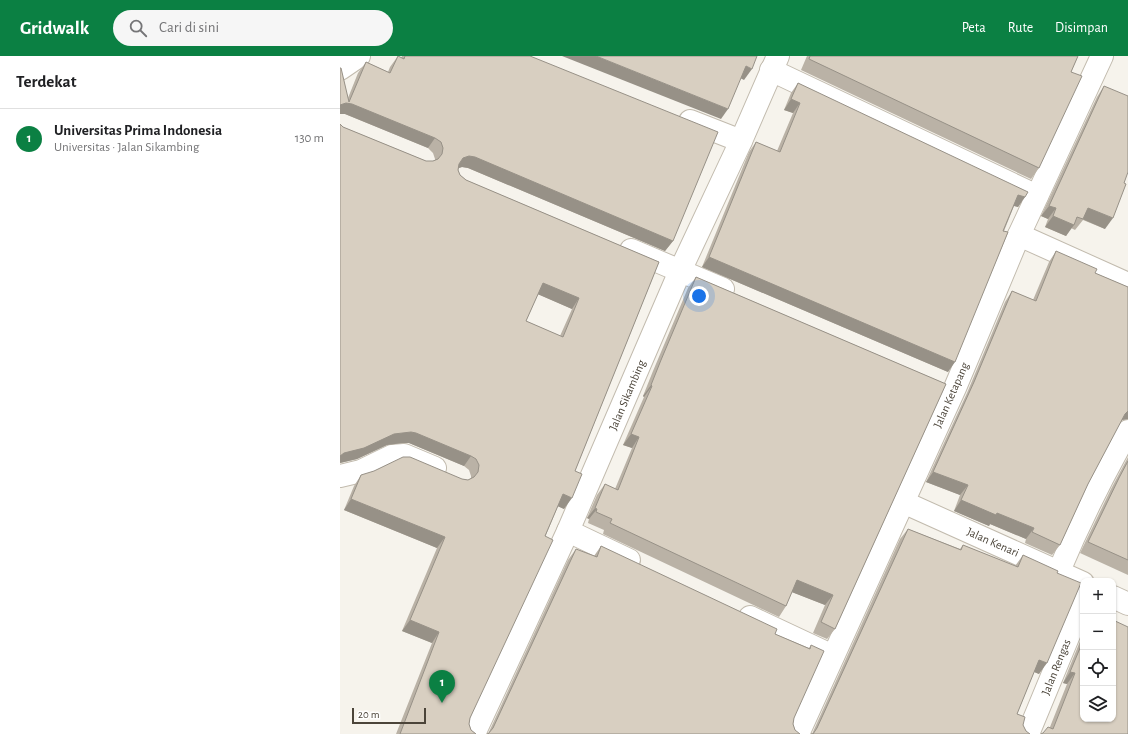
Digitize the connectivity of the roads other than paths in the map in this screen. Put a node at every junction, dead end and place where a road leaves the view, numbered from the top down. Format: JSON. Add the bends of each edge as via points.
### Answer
{"nodes":[{"id":1,"x":359,"y":56,"type":"edge"},
{"id":2,"x":1102,"y":56,"type":"edge"},
{"id":3,"x":775,"y":63,"type":"edge"},
{"id":4,"x":340,"y":69,"type":"edge"},
{"id":5,"x":675,"y":115,"type":"edge"},
{"id":6,"x":741,"y":141,"type":"junction"},
{"id":7,"x":1037,"y":196,"type":"junction"},
{"id":8,"x":1019,"y":234,"type":"junction"},
{"id":9,"x":614,"y":243,"type":"edge"},
{"id":10,"x":680,"y":271,"type":"junction"},
{"id":11,"x":1128,"y":284,"type":"edge"},
{"id":12,"x":738,"y":295,"type":"edge"},
{"id":13,"x":1128,"y":431,"type":"edge"},
{"id":14,"x":452,"y":475,"type":"edge"},
{"id":15,"x":340,"y":476,"type":"edge"},
{"id":16,"x":903,"y":502,"type":"junction"},
{"id":17,"x":568,"y":531,"type":"junction"},
{"id":18,"x":647,"y":568,"type":"edge"},
{"id":19,"x":1058,"y":571,"type":"junction"},
{"id":20,"x":1080,"y":582,"type":"edge"},
{"id":21,"x":1116,"y":598,"type":"edge"},
{"id":22,"x":1128,"y":604,"type":"edge"},
{"id":23,"x":1080,"y":608,"type":"edge"},
{"id":24,"x":733,"y":609,"type":"edge"},
{"id":25,"x":833,"y":656,"type":"junction"},
{"id":26,"x":474,"y":734,"type":"edge"},
{"id":27,"x":798,"y":734,"type":"edge"},
{"id":28,"x":1028,"y":734,"type":"edge"}],
"edges":[{"from":1,"to":4,"type":"street"},
{"from":2,"to":7,"type":"street","name":"Jalan Ketapang"},
{"from":3,"to":6,"type":"street","name":"Jalan Sikambing"},
{"from":3,"to":7,"type":"street"},
{"from":5,"to":6,"type":"street"},
{"from":6,"to":10,"type":"street","name":"Jalan Sikambing"},
{"from":7,"to":8,"type":"street","name":"Jalan Ketapang"},
{"from":8,"to":11,"type":"street"},
{"from":8,"to":16,"type":"street","name":"Jalan Ketapang","via":[[947,385]]},
{"from":9,"to":10,"type":"street"},
{"from":10,"to":12,"type":"street"},
{"from":10,"to":17,"type":"street","name":"Jalan Sikambing"},
{"from":13,"to":19,"type":"street","via":[[1103,474]]},
{"from":14,"to":15,"type":"street","via":[[404,455],[392,456],[360,471]]},
{"from":16,"to":19,"type":"street","name":"Jalan Kenari"},
{"from":16,"to":25,"type":"street","name":"Jalan Ketapang"},
{"from":17,"to":18,"type":"street"},
{"from":17,"to":26,"type":"street","name":"Jalan Sikambing"},
{"from":19,"to":20,"type":"street","name":"Jalan Kenari"},
{"from":21,"to":22,"type":"street"},
{"from":23,"to":28,"type":"street","name":"Jalan Rengas"},
{"from":24,"to":25,"type":"street"},
{"from":25,"to":27,"type":"street","name":"Jalan Ketapang"}]}
